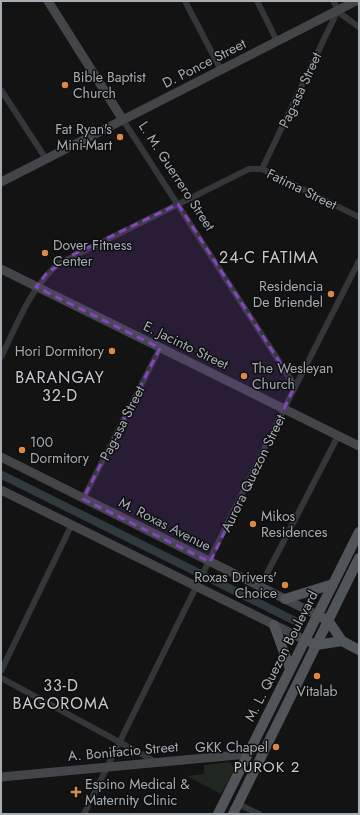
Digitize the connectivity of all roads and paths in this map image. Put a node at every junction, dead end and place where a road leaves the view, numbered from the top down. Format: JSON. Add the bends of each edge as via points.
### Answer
{"nodes":[{"id":1,"x":48,"y":1,"type":"edge"},
{"id":2,"x":185,"y":1,"type":"edge"},
{"id":3,"x":257,"y":1,"type":"edge"},
{"id":4,"x":333,"y":1,"type":"edge"},
{"id":5,"x":356,"y":1,"type":"edge"},
{"id":6,"x":338,"y":10,"type":"junction"},
{"id":7,"x":359,"y":27,"type":"edge"},
{"id":8,"x":277,"y":41,"type":"junction"},
{"id":9,"x":221,"y":70,"type":"junction"},
{"id":10,"x":1,"y":90,"type":"edge"},
{"id":11,"x":123,"y":120,"type":"junction"},
{"id":12,"x":46,"y":159,"type":"junction"},
{"id":13,"x":262,"y":169,"type":"junction"},
{"id":14,"x":1,"y":182,"type":"edge"},
{"id":15,"x":178,"y":204,"type":"junction"},
{"id":16,"x":359,"y":217,"type":"edge"},
{"id":17,"x":359,"y":261,"type":"edge"},
{"id":18,"x":1,"y":269,"type":"edge"},
{"id":19,"x":36,"y":287,"type":"junction"},
{"id":20,"x":160,"y":348,"type":"junction"},
{"id":21,"x":1,"y":358,"type":"edge"},
{"id":22,"x":295,"y":386,"type":"junction"},
{"id":23,"x":284,"y":409,"type":"junction"},
{"id":24,"x":338,"y":436,"type":"junction"},
{"id":25,"x":359,"y":446,"type":"edge"},
{"id":26,"x":1,"y":457,"type":"edge"},
{"id":27,"x":1,"y":490,"type":"edge"},
{"id":28,"x":83,"y":499,"type":"junction"},
{"id":29,"x":72,"y":524,"type":"junction"},
{"id":30,"x":359,"y":532,"type":"edge"},
{"id":31,"x":359,"y":558,"type":"edge"},
{"id":32,"x":210,"y":562,"type":"junction"},
{"id":33,"x":333,"y":584,"type":"junction"},
{"id":34,"x":197,"y":587,"type":"junction"},
{"id":35,"x":260,"y":587,"type":"junction"},
{"id":36,"x":285,"y":599,"type":"junction"},
{"id":37,"x":317,"y":615,"type":"junction"},
{"id":38,"x":328,"y":620,"type":"junction"},
{"id":39,"x":274,"y":625,"type":"junction"},
{"id":40,"x":305,"y":640,"type":"junction"},
{"id":41,"x":342,"y":641,"type":"junction"},
{"id":42,"x":316,"y":645,"type":"junction"},
{"id":43,"x":359,"y":650,"type":"edge"},
{"id":44,"x":290,"y":669,"type":"junction"},
{"id":45,"x":1,"y":671,"type":"edge"},
{"id":46,"x":1,"y":678,"type":"edge"},
{"id":47,"x":119,"y":742,"type":"junction"},
{"id":48,"x":248,"y":754,"type":"junction"},
{"id":49,"x":158,"y":762,"type":"junction"},
{"id":50,"x":107,"y":767,"type":"junction"},
{"id":51,"x":1,"y":777,"type":"edge"},
{"id":52,"x":238,"y":804,"type":"junction"},
{"id":53,"x":84,"y":814,"type":"edge"},
{"id":54,"x":218,"y":814,"type":"edge"},
{"id":55,"x":233,"y":814,"type":"edge"},
{"id":56,"x":259,"y":814,"type":"edge"}],
"edges":[{"from":1,"to":11,"type":"street","name":"L. M. Guerrero Street"},
{"from":2,"to":9,"type":"street"},
{"from":3,"to":8,"type":"street"},
{"from":4,"to":6,"type":"street"},
{"from":5,"to":6,"type":"street","name":"D. Ponce Street"},
{"from":6,"to":7,"type":"street"},
{"from":6,"to":8,"type":"street","name":"D. Ponce Street"},
{"from":6,"to":13,"type":"street","name":"Pag-asa Street"},
{"from":8,"to":9,"type":"street","name":"D. Ponce Street"},
{"from":9,"to":11,"type":"street","name":"D. Ponce Street"},
{"from":10,"to":12,"type":"street"},
{"from":11,"to":12,"type":"street","name":"D. Ponce Street"},
{"from":11,"to":15,"type":"street","name":"L. M. Guerrero Street"},
{"from":12,"to":14,"type":"street","name":"D. Ponce Street"},
{"from":13,"to":15,"type":"street","name":"Fatima Street","via":[[245,170]]},
{"from":13,"to":16,"type":"street","name":"Fatima Street"},
{"from":15,"to":19,"type":"street","name":"Fatima Street","via":[[72,255],[46,274]]},
{"from":15,"to":22,"type":"street","name":"L. M. Guerrero Street"},
{"from":17,"to":22,"type":"street","name":"Aurora Quezon Street"},
{"from":18,"to":19,"type":"street","name":"E. Jacinto Street"},
{"from":19,"to":20,"type":"street","name":"E. Jacinto Street"},
{"from":19,"to":21,"type":"street","name":"Fatima Street"},
{"from":20,"to":23,"type":"street","name":"E. Jacinto Street"},
{"from":20,"to":28,"type":"street","name":"Pag-asa Street"},
{"from":22,"to":23,"type":"street","name":"Aurora Quezon Street"},
{"from":23,"to":24,"type":"street","name":"E. Jacinto Street"},
{"from":23,"to":32,"type":"street","name":"Aurora Quezon Street"},
{"from":24,"to":25,"type":"street","name":"E. Jacinto Street"},
{"from":24,"to":35,"type":"street"},
{"from":26,"to":28,"type":"street","name":"M. Roxas Avenue"},
{"from":27,"to":29,"type":"street"},
{"from":28,"to":32,"type":"street","name":"M. Roxas Avenue"},
{"from":29,"to":34,"type":"street"},
{"from":29,"to":45,"type":"street"},
{"from":30,"to":33,"type":"main road","name":"M. L. Quezon Boulevard"},
{"from":31,"to":38,"type":"main road","name":"M. L. Quezon Boulevard"},
{"from":32,"to":34,"type":"street","name":"Aurora Quezon Street"},
{"from":32,"to":35,"type":"street","name":"M. Roxas Avenue"},
{"from":33,"to":36,"type":"main road"},
{"from":33,"to":37,"type":"main road","name":"M. L. Quezon Boulevard"},
{"from":34,"to":39,"type":"street"},
{"from":34,"to":47,"type":"street","name":"Aurora Quezon Street"},
{"from":35,"to":36,"type":"street","name":"M. Roxas Avenue"},
{"from":36,"to":37,"type":"street","name":"M. Roxas Avenue"},
{"from":37,"to":38,"type":"main road"},
{"from":37,"to":40,"type":"main road","name":"M. L. Quezon Boulevard"},
{"from":38,"to":41,"type":"main road"},
{"from":38,"to":42,"type":"main road","name":"M. L. Quezon Boulevard"},
{"from":39,"to":40,"type":"street"},
{"from":39,"to":44,"type":"main road"},
{"from":40,"to":42,"type":"main road"},
{"from":40,"to":44,"type":"main road","name":"M. L. Quezon Boulevard"},
{"from":41,"to":42,"type":"main road"},
{"from":41,"to":43,"type":"main road"},
{"from":42,"to":52,"type":"main road","name":"M. L. Quezon Boulevard"},
{"from":44,"to":48,"type":"main road","name":"M. L. Quezon Boulevard"},
{"from":46,"to":47,"type":"street"},
{"from":47,"to":49,"type":"street"},
{"from":47,"to":50,"type":"street","name":"Aurora Quezon Street"},
{"from":48,"to":49,"type":"street","name":"A. Bonifacio Street"},
{"from":48,"to":54,"type":"main road","name":"M. L. Quezon Boulevard"},
{"from":49,"to":50,"type":"street","name":"A. Bonifacio Street"},
{"from":50,"to":51,"type":"street","name":"A. Bonifacio Street"},
{"from":50,"to":53,"type":"street","name":"Aurora Quezon Street"},
{"from":52,"to":55,"type":"main road","name":"M. L. Quezon Boulevard"},
{"from":52,"to":56,"type":"street"}]}
